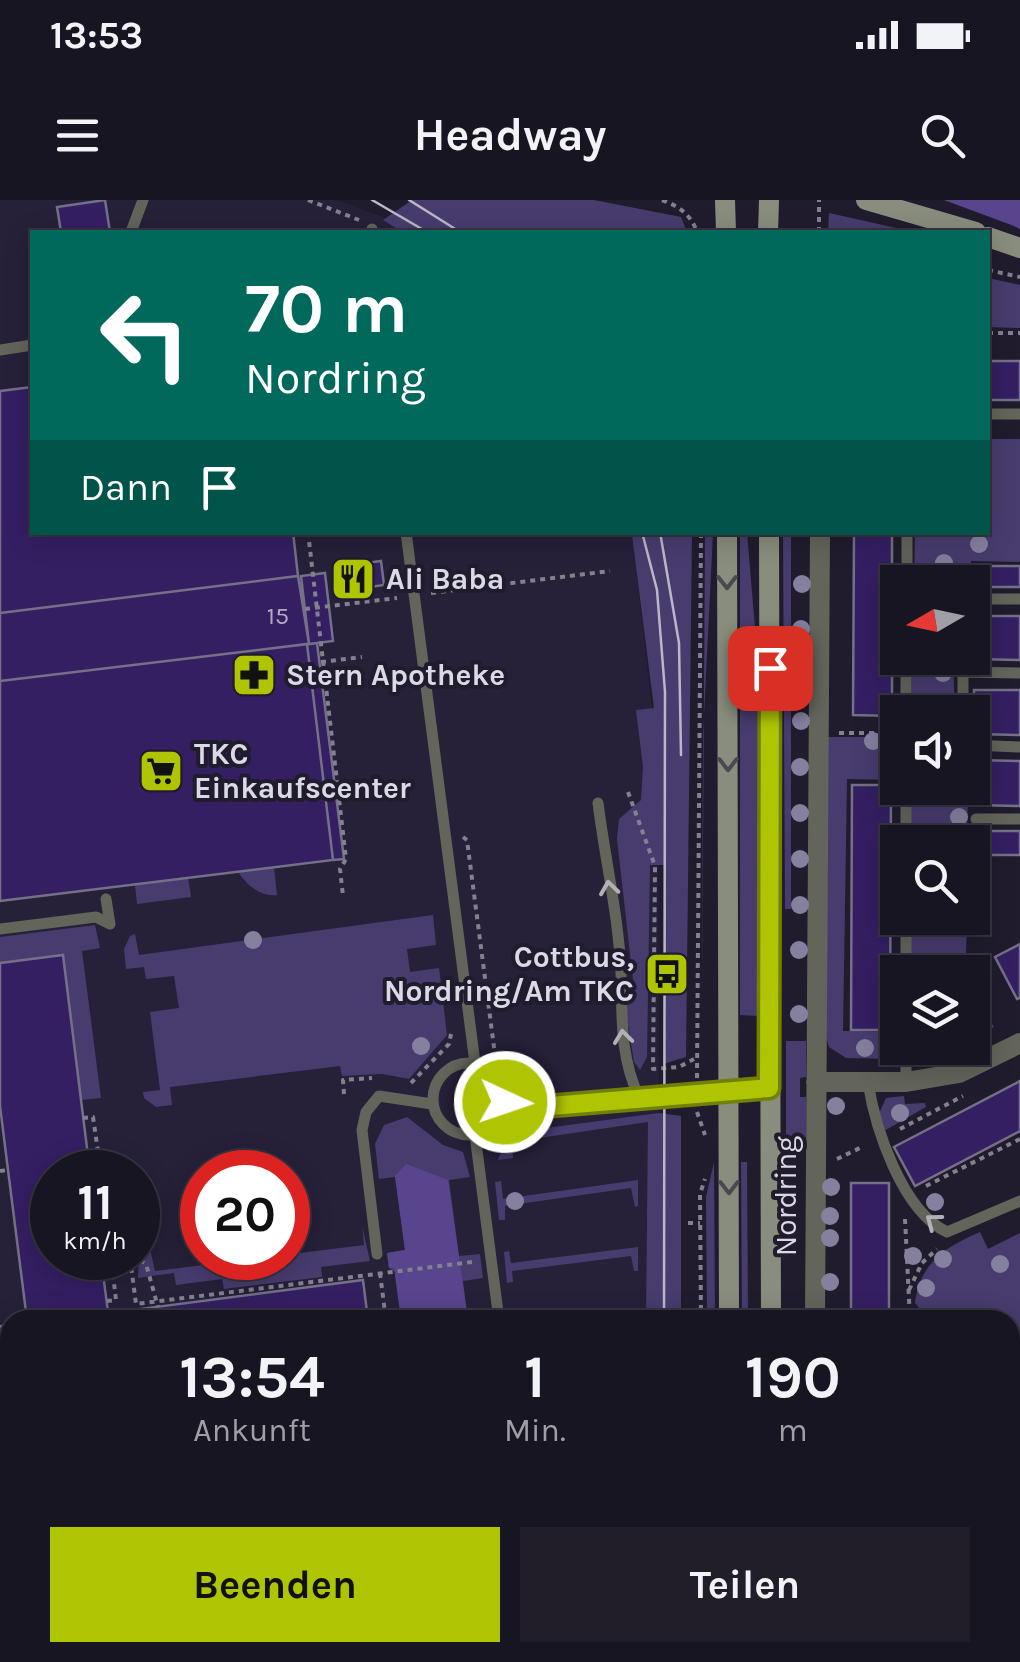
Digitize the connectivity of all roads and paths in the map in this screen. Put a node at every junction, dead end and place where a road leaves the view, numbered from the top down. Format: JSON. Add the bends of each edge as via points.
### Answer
{"nodes":[{"id":1,"x":143,"y":200,"type":"edge"},
{"id":2,"x":308,"y":200,"type":"edge"},
{"id":3,"x":664,"y":200,"type":"edge"},
{"id":4,"x":726,"y":200,"type":"edge"},
{"id":5,"x":769,"y":200,"type":"edge"},
{"id":6,"x":819,"y":200,"type":"edge"},
{"id":7,"x":866,"y":200,"type":"edge"},
{"id":8,"x":132,"y":230,"type":"edge"},
{"id":9,"x":371,"y":230,"type":"edge"},
{"id":10,"x":696,"y":230,"type":"edge"},
{"id":11,"x":726,"y":230,"type":"edge"},
{"id":12,"x":768,"y":230,"type":"edge"},
{"id":13,"x":816,"y":230,"type":"edge"},
{"id":14,"x":969,"y":230,"type":"edge"},
{"id":15,"x":990,"y":238,"type":"edge"},
{"id":16,"x":1020,"y":248,"type":"edge"},
{"id":17,"x":990,"y":270,"type":"edge"},
{"id":18,"x":1020,"y":277,"type":"edge"},
{"id":19,"x":990,"y":333,"type":"edge"},
{"id":20,"x":1020,"y":334,"type":"edge"},
{"id":21,"x":30,"y":345,"type":"edge"},
{"id":22,"x":0,"y":350,"type":"edge"},
{"id":23,"x":990,"y":414,"type":"edge"},
{"id":24,"x":1020,"y":414,"type":"edge"},
{"id":25,"x":308,"y":535,"type":"edge"},
{"id":26,"x":406,"y":535,"type":"edge"},
{"id":27,"x":701,"y":535,"type":"edge"},
{"id":28,"x":727,"y":535,"type":"edge"},
{"id":29,"x":769,"y":535,"type":"edge"},
{"id":30,"x":820,"y":535,"type":"edge"},
{"id":31,"x":907,"y":535,"type":"edge"},
{"id":32,"x":321,"y":553,"type":"dead end"},
{"id":33,"x":311,"y":554,"type":"junction"},
{"id":34,"x":906,"y":565,"type":"edge"},
{"id":35,"x":610,"y":571,"type":"dead end"},
{"id":36,"x":413,"y":596,"type":"junction"},
{"id":37,"x":990,"y":599,"type":"edge"},
{"id":38,"x":1020,"y":599,"type":"edge"},
{"id":39,"x":318,"y":608,"type":"junction"},
{"id":40,"x":305,"y":609,"type":"dead end"},
{"id":41,"x":362,"y":657,"type":"dead end"},
{"id":42,"x":321,"y":662,"type":"junction"},
{"id":43,"x":1020,"y":673,"type":"edge"},
{"id":44,"x":963,"y":695,"type":"edge"},
{"id":45,"x":880,"y":732,"type":"edge"},
{"id":46,"x":819,"y":734,"type":"junction"},
{"id":47,"x":990,"y":746,"type":"edge"},
{"id":48,"x":1020,"y":747,"type":"edge"},
{"id":49,"x":628,"y":792,"type":"dead end"},
{"id":50,"x":598,"y":803,"type":"dead end"},
{"id":51,"x":976,"y":819,"type":"dead end"},
{"id":52,"x":1020,"y":819,"type":"edge"},
{"id":53,"x":456,"y":822,"type":"dead end"},
{"id":54,"x":442,"y":823,"type":"junction"},
{"id":55,"x":343,"y":896,"type":"dead end"},
{"id":56,"x":106,"y":899,"type":"dead end"},
{"id":57,"x":0,"y":929,"type":"edge"},
{"id":58,"x":449,"y":1018,"type":"dead end"},
{"id":59,"x":1020,"y":1043,"type":"edge"},
{"id":60,"x":696,"y":1058,"type":"junction"},
{"id":61,"x":476,"y":1063,"type":"junction"},
{"id":62,"x":906,"y":1065,"type":"edge"},
{"id":63,"x":653,"y":1069,"type":"junction"},
{"id":64,"x":381,"y":1079,"type":"dead end"},
{"id":65,"x":632,"y":1081,"type":"junction"},
{"id":66,"x":816,"y":1082,"type":"junction"},
{"id":67,"x":868,"y":1082,"type":"junction"},
{"id":68,"x":906,"y":1082,"type":"junction"},
{"id":69,"x":401,"y":1084,"type":"dead end"},
{"id":70,"x":769,"y":1088,"type":"junction"},
{"id":71,"x":528,"y":1090,"type":"dead end"},
{"id":72,"x":728,"y":1090,"type":"junction"},
{"id":73,"x":697,"y":1091,"type":"junction"},
{"id":74,"x":970,"y":1093,"type":"dead end"},
{"id":75,"x":344,"y":1094,"type":"dead end"},
{"id":76,"x":640,"y":1097,"type":"junction"},
{"id":77,"x":505,"y":1102,"type":"junction"},
{"id":78,"x":432,"y":1104,"type":"junction"},
{"id":79,"x":84,"y":1118,"type":"dead end"},
{"id":80,"x":548,"y":1124,"type":"dead end"},
{"id":81,"x":475,"y":1135,"type":"junction"},
{"id":82,"x":881,"y":1138,"type":"junction"},
{"id":83,"x":706,"y":1141,"type":"dead end"},
{"id":84,"x":98,"y":1150,"type":"edge"},
{"id":85,"x":495,"y":1160,"type":"dead end"},
{"id":86,"x":816,"y":1168,"type":"junction"},
{"id":87,"x":0,"y":1170,"type":"edge"},
{"id":88,"x":8,"y":1170,"type":"dead end"},
{"id":89,"x":706,"y":1176,"type":"dead end"},
{"id":90,"x":1020,"y":1201,"type":"edge"},
{"id":91,"x":688,"y":1223,"type":"dead end"},
{"id":92,"x":700,"y":1223,"type":"junction"},
{"id":93,"x":947,"y":1232,"type":"junction"},
{"id":94,"x":378,"y":1254,"type":"dead end"},
{"id":95,"x":492,"y":1260,"type":"junction"},
{"id":96,"x":380,"y":1274,"type":"junction"},
{"id":97,"x":113,"y":1280,"type":"edge"},
{"id":98,"x":133,"y":1280,"type":"edge"},
{"id":99,"x":150,"y":1280,"type":"edge"},
{"id":100,"x":907,"y":1294,"type":"dead end"},
{"id":101,"x":107,"y":1301,"type":"dead end"},
{"id":102,"x":157,"y":1304,"type":"junction"},
{"id":103,"x":385,"y":1310,"type":"edge"},
{"id":104,"x":498,"y":1310,"type":"edge"},
{"id":105,"x":701,"y":1310,"type":"edge"},
{"id":106,"x":729,"y":1310,"type":"edge"},
{"id":107,"x":771,"y":1310,"type":"edge"},
{"id":108,"x":815,"y":1310,"type":"edge"}],
"edges":[{"from":1,"to":8,"type":"lane"},
{"from":2,"to":9,"type":"path","via":[[347,212]]},
{"from":3,"to":10,"type":"path"},
{"from":4,"to":11,"type":"main road"},
{"from":5,"to":12,"type":"main road"},
{"from":6,"to":13,"type":"path"},
{"from":7,"to":14,"type":"main road"},
{"from":15,"to":16,"type":"main road"},
{"from":17,"to":18,"type":"path"},
{"from":19,"to":20,"type":"path"},
{"from":21,"to":22,"type":"lane"},
{"from":23,"to":24,"type":"lane"},
{"from":25,"to":33,"type":"path"},
{"from":26,"to":36,"type":"lane"},
{"from":27,"to":60,"type":"path"},
{"from":28,"to":72,"type":"main road","name":"Nordring","one_way":true},
{"from":29,"to":70,"type":"main road","name":"Nordring"},
{"from":30,"to":46,"type":"street","name":"Nordring"},
{"from":31,"to":34,"type":"lane"},
{"from":32,"to":33,"type":"path"},
{"from":33,"to":39,"type":"path"},
{"from":35,"to":36,"type":"path"},
{"from":36,"to":39,"type":"path"},
{"from":36,"to":54,"type":"lane"},
{"from":37,"to":38,"type":"lane"},
{"from":39,"to":40,"type":"path"},
{"from":39,"to":42,"type":"path"},
{"from":41,"to":42,"type":"path"},
{"from":42,"to":55,"type":"path","via":[[345,835]]},
{"from":43,"to":44,"type":"lane","via":[[963,672]]},
{"from":45,"to":46,"type":"path"},
{"from":46,"to":66,"type":"street","name":"Nordring"},
{"from":47,"to":48,"type":"lane"},
{"from":49,"to":63,"type":"path","via":[[655,866]]},
{"from":65,"to":50,"type":"lane","one_way":true},
{"from":51,"to":52,"type":"lane"},
{"from":53,"to":54,"type":"lane"},
{"from":54,"to":61,"type":"lane"},
{"from":54,"to":71,"type":"path","via":[[467,840],[496,1055]]},
{"from":56,"to":57,"type":"lane","via":[[110,924],[96,917]]},
{"from":58,"to":69,"type":"path","via":[[449,1044],[420,1077]]},
{"from":59,"to":68,"type":"street","via":[[959,1073]]},
{"from":60,"to":63,"type":"path"},
{"from":60,"to":73,"type":"path"},
{"from":61,"to":77,"type":"lane","via":[[500,1081]]},
{"from":61,"to":78,"type":"lane","via":[[444,1072]]},
{"from":62,"to":68,"type":"lane"},
{"from":63,"to":65,"type":"path"},
{"from":64,"to":75,"type":"path","via":[[342,1080]]},
{"from":65,"to":76,"type":"lane"},
{"from":66,"to":67,"type":"street"},
{"from":66,"to":86,"type":"street","name":"Nordring"},
{"from":67,"to":68,"type":"street"},
{"from":67,"to":82,"type":"lane"},
{"from":70,"to":72,"type":"lane"},
{"from":70,"to":107,"type":"main road","name":"Nordring"},
{"from":72,"to":73,"type":"lane"},
{"from":72,"to":106,"type":"main road","name":"Nordring","one_way":true},
{"from":73,"to":76,"type":"lane"},
{"from":73,"to":83,"type":"path","via":[[697,1122]]},
{"from":74,"to":82,"type":"path"},
{"from":76,"to":77,"type":"lane","via":[[538,1107]]},
{"from":77,"to":81,"type":"lane","via":[[496,1124]]},
{"from":78,"to":81,"type":"lane","via":[[451,1131]]},
{"from":78,"to":94,"type":"lane","via":[[379,1096],[366,1112],[362,1130]]},
{"from":79,"to":84,"type":"path","via":[[93,1117]]},
{"from":80,"to":85,"type":"path","via":[[512,1128]]},
{"from":81,"to":95,"type":"lane"},
{"from":82,"to":86,"type":"path"},
{"from":93,"to":82,"type":"lane","one_way":true,"via":[[923,1218]]},
{"from":86,"to":108,"type":"street","name":"Nordring"},
{"from":87,"to":88,"type":"path"},
{"from":89,"to":92,"type":"path"},
{"from":90,"to":93,"type":"lane"},
{"from":91,"to":92,"type":"path"},
{"from":92,"to":105,"type":"path"},
{"from":93,"to":100,"type":"path"},
{"from":95,"to":96,"type":"path"},
{"from":95,"to":104,"type":"lane"},
{"from":96,"to":102,"type":"path"},
{"from":96,"to":103,"type":"path"},
{"from":97,"to":101,"type":"path","via":[[116,1300]]},
{"from":98,"to":102,"type":"path","via":[[136,1304]]},
{"from":99,"to":102,"type":"path"}]}
